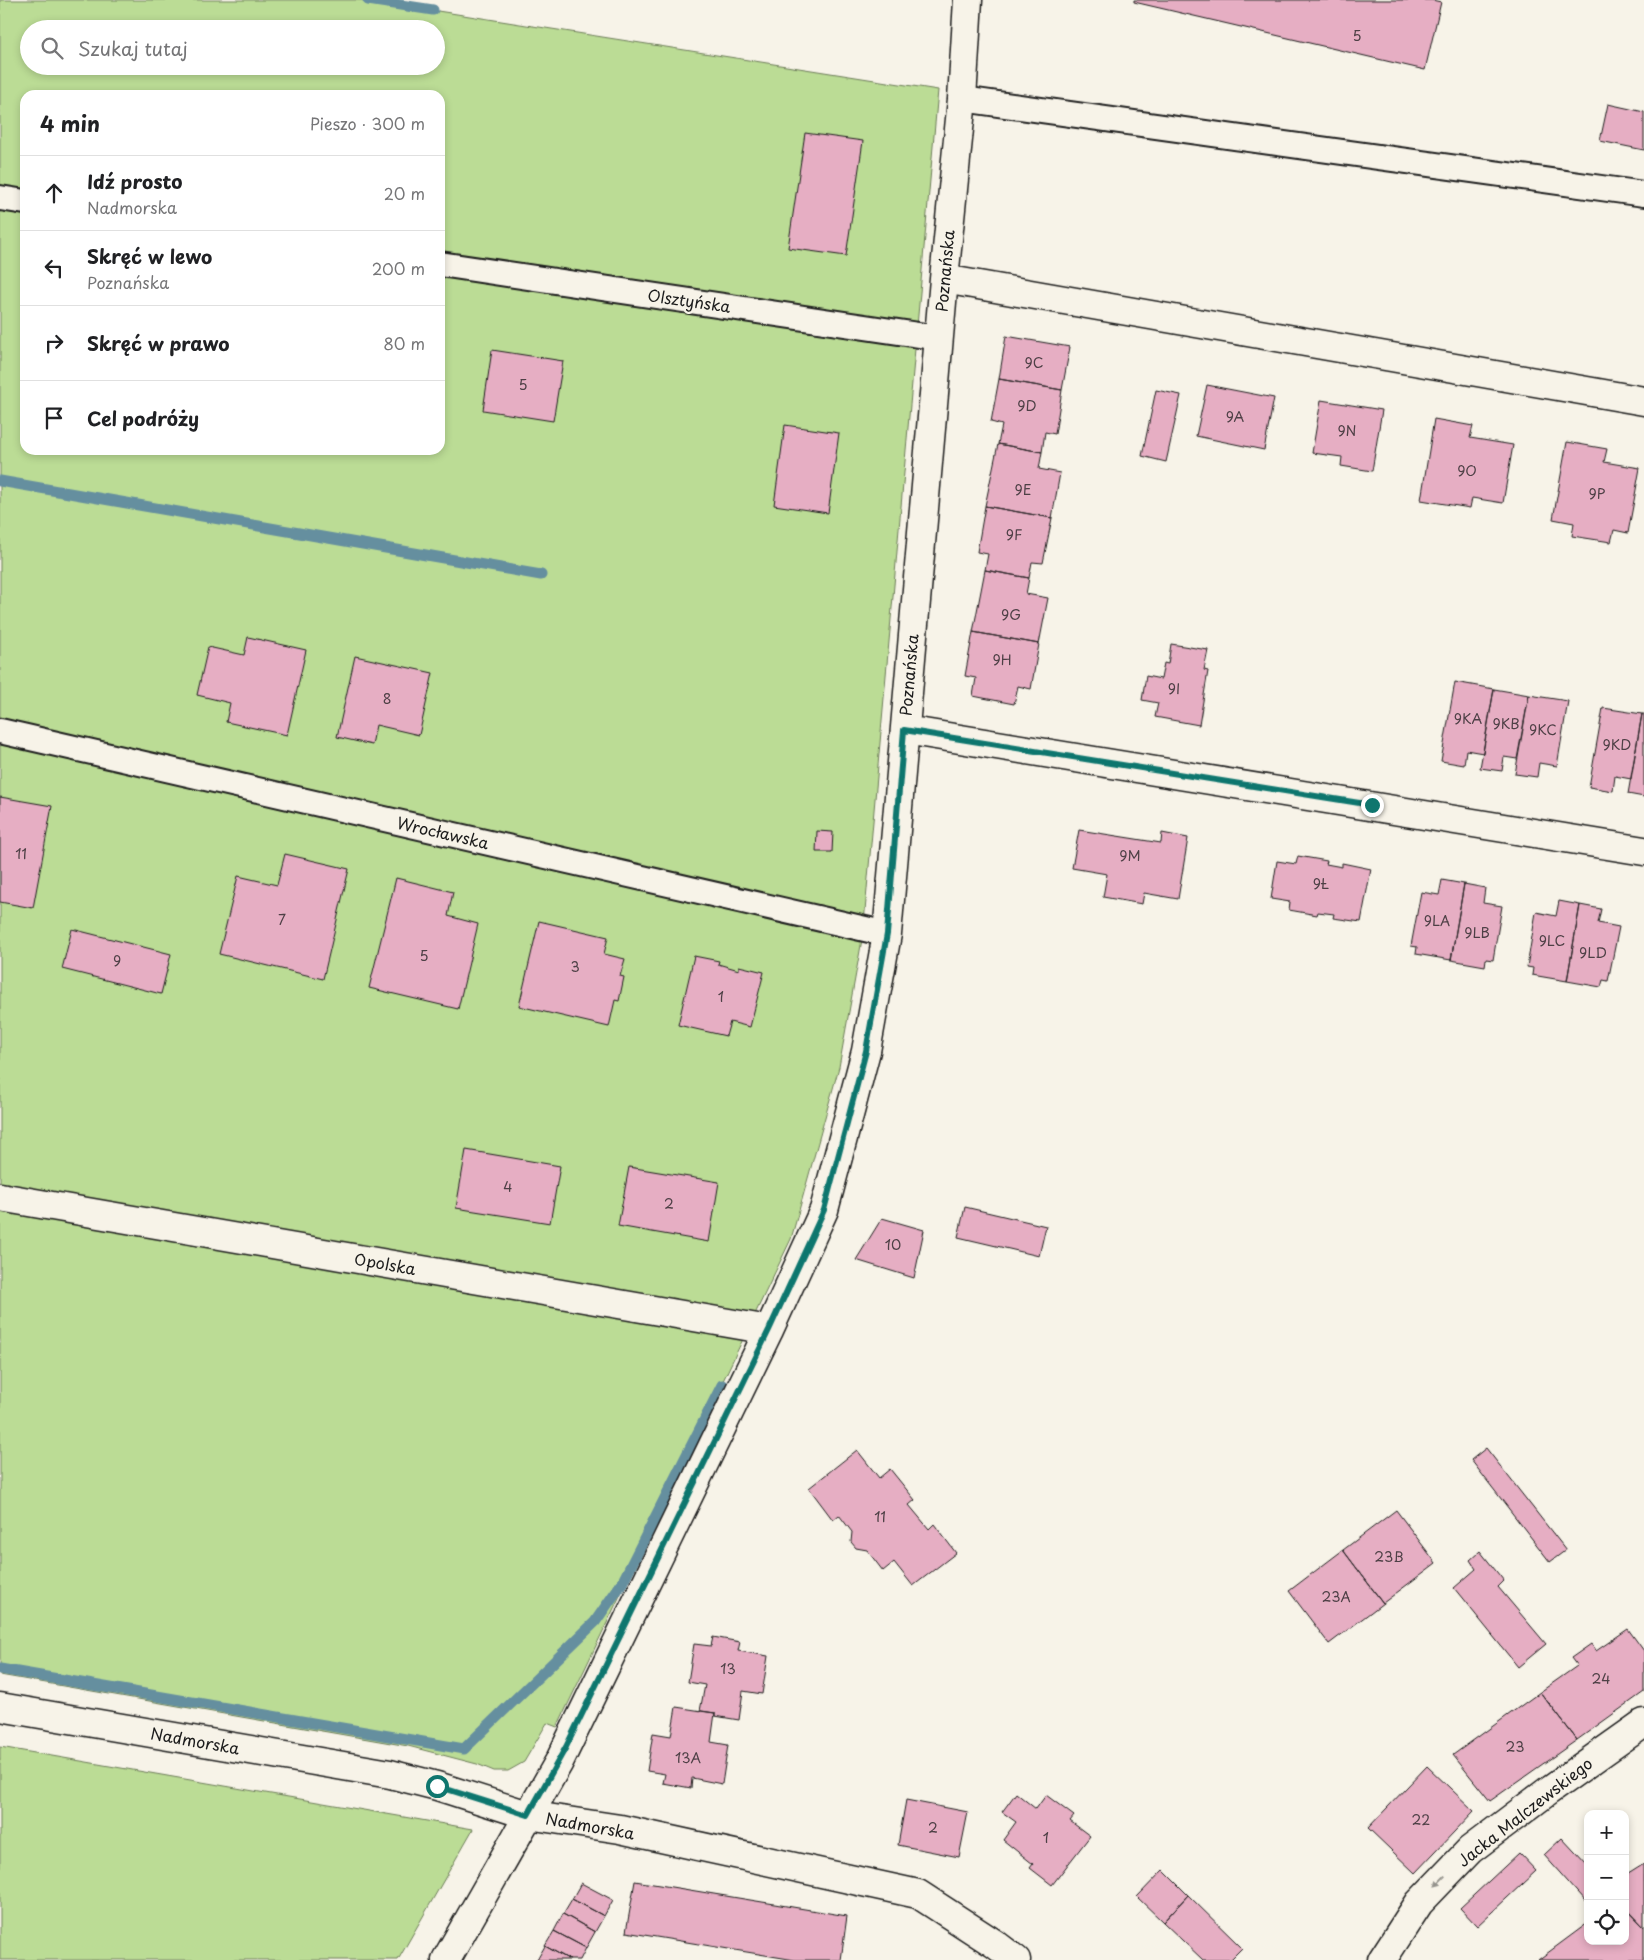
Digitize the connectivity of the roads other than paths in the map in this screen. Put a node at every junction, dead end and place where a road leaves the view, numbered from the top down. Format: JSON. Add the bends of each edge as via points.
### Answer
{"nodes":[{"id":1,"x":968,"y":0,"type":"edge"},
{"id":2,"x":962,"y":99,"type":"junction"},
{"id":3,"x":1644,"y":194,"type":"edge"},
{"id":4,"x":0,"y":198,"type":"edge"},
{"id":5,"x":20,"y":201,"type":"edge"},
{"id":6,"x":445,"y":265,"type":"edge"},
{"id":7,"x":944,"y":279,"type":"junction"},
{"id":8,"x":938,"y":338,"type":"junction"},
{"id":9,"x":1644,"y":401,"type":"edge"},
{"id":10,"x":904,"y":730,"type":"junction"},
{"id":11,"x":0,"y":731,"type":"edge"},
{"id":12,"x":1644,"y":851,"type":"edge"},
{"id":13,"x":887,"y":934,"type":"junction"},
{"id":14,"x":0,"y":1197,"type":"edge"},
{"id":15,"x":769,"y":1330,"type":"junction"},
{"id":16,"x":0,"y":1707,"type":"edge"},
{"id":17,"x":1644,"y":1723,"type":"edge"},
{"id":18,"x":528,"y":1815,"type":"junction"},
{"id":19,"x":446,"y":1960,"type":"edge"},
{"id":20,"x":1016,"y":1960,"type":"edge"},
{"id":21,"x":1382,"y":1960,"type":"edge"}],
"edges":[{"from":1,"to":2,"type":"street","name":"Poznańska"},
{"from":2,"to":3,"type":"lane"},
{"from":2,"to":7,"type":"street","name":"Poznańska"},
{"from":4,"to":5,"type":"lane"},
{"from":6,"to":8,"type":"lane","name":"Olsztyńska"},
{"from":7,"to":8,"type":"street","name":"Poznańska"},
{"from":7,"to":9,"type":"street"},
{"from":8,"to":10,"type":"street","name":"Poznańska"},
{"from":10,"to":12,"type":"street"},
{"from":10,"to":13,"type":"street","name":"Poznańska"},
{"from":11,"to":13,"type":"lane","name":"Wrocławska"},
{"from":13,"to":15,"type":"street","name":"Poznańska","via":[[866,1051],[824,1210]]},
{"from":14,"to":15,"type":"street","name":"Opolska"},
{"from":15,"to":18,"type":"street","name":"Poznańska","via":[[562,1755]]},
{"from":16,"to":18,"type":"street","name":"Nadmorska","via":[[390,1774]]},
{"from":17,"to":21,"type":"street","name":"Jacka Malczewskiego","one_way":true,"via":[[1470,1850],[1419,1903]]},
{"from":18,"to":19,"type":"street","name":"Poznańska"},
{"from":18,"to":20,"type":"street","name":"Nadmorska","via":[[620,1829],[918,1894]]}]}
